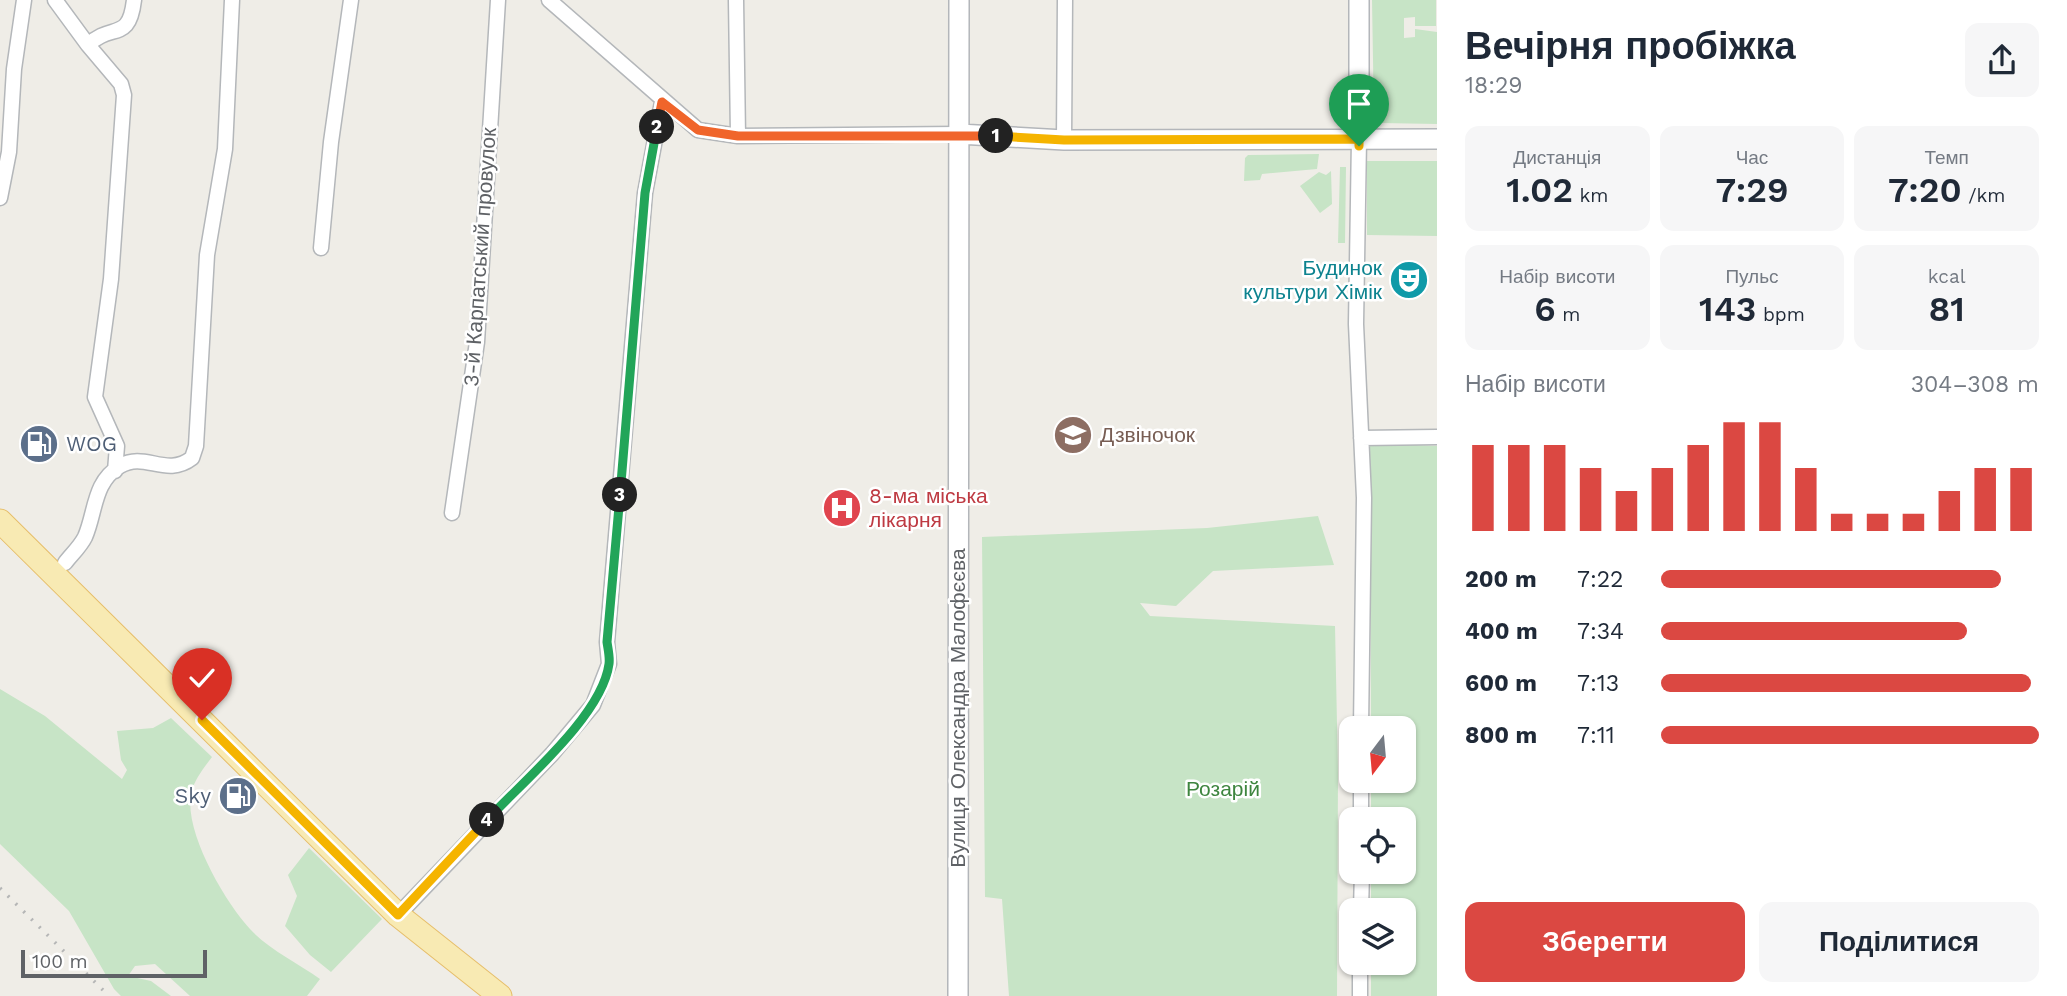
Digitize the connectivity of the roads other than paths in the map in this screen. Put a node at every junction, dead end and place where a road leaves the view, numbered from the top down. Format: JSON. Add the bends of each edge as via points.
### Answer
{"nodes":[{"id":1,"x":24,"y":0,"type":"edge"},
{"id":2,"x":55,"y":0,"type":"edge"},
{"id":3,"x":134,"y":0,"type":"edge"},
{"id":4,"x":232,"y":0,"type":"edge"},
{"id":5,"x":351,"y":0,"type":"edge"},
{"id":6,"x":498,"y":0,"type":"edge"},
{"id":7,"x":549,"y":0,"type":"edge"},
{"id":8,"x":736,"y":0,"type":"edge"},
{"id":9,"x":959,"y":0,"type":"edge"},
{"id":10,"x":1065,"y":0,"type":"edge"},
{"id":11,"x":1359,"y":0,"type":"edge"},
{"id":12,"x":88,"y":45,"type":"junction"},
{"id":13,"x":662,"y":102,"type":"junction"},
{"id":14,"x":959,"y":134,"type":"junction"},
{"id":15,"x":738,"y":136,"type":"junction"},
{"id":16,"x":1359,"y":139,"type":"junction"},
{"id":17,"x":1437,"y":139,"type":"edge"},
{"id":18,"x":1064,"y":140,"type":"junction"},
{"id":19,"x":0,"y":198,"type":"edge"},
{"id":20,"x":321,"y":248,"type":"dead end"},
{"id":21,"x":1437,"y":437,"type":"edge"},
{"id":22,"x":1361,"y":438,"type":"junction"},
{"id":23,"x":115,"y":471,"type":"junction"},
{"id":24,"x":452,"y":513,"type":"dead end"},
{"id":25,"x":0,"y":521,"type":"edge"},
{"id":26,"x":65,"y":563,"type":"dead end"},
{"id":27,"x":1361,"y":716,"type":"edge"},
{"id":28,"x":398,"y":915,"type":"junction"},
{"id":29,"x":1360,"y":975,"type":"edge"},
{"id":30,"x":500,"y":996,"type":"edge"},
{"id":31,"x":958,"y":996,"type":"edge"},
{"id":32,"x":1360,"y":996,"type":"edge"}],
"edges":[{"from":1,"to":19,"type":"street"},
{"from":2,"to":12,"type":"street"},
{"from":3,"to":12,"type":"street","via":[[126,27],[104,33]]},
{"from":4,"to":23,"type":"street","via":[[225,149],[207,255],[196,446],[192,458],[172,468],[130,463]]},
{"from":5,"to":20,"type":"street"},
{"from":6,"to":24,"type":"street","name":"3-й Карпатський провулок","via":[[477,342]]},
{"from":7,"to":13,"type":"street"},
{"from":8,"to":15,"type":"street"},
{"from":9,"to":14,"type":"street","name":"Вулиця Олександра Малофєєва"},
{"from":10,"to":18,"type":"street"},
{"from":11,"to":16,"type":"street"},
{"from":12,"to":23,"type":"street","via":[[121,84],[124,95],[111,279],[95,397],[117,446]]},
{"from":13,"to":15,"type":"street","via":[[698,130]]},
{"from":13,"to":28,"type":"street","via":[[645,193],[607,642],[609,664],[593,705],[567,736]]},
{"from":14,"to":15,"type":"street"},
{"from":14,"to":18,"type":"street"},
{"from":14,"to":31,"type":"street","name":"Вулиця Олександра Малофєєва"},
{"from":16,"to":17,"type":"street"},
{"from":16,"to":18,"type":"street"},
{"from":16,"to":22,"type":"street","via":[[1356,324]]},
{"from":21,"to":22,"type":"street"},
{"from":22,"to":27,"type":"street"},
{"from":23,"to":26,"type":"street","via":[[97,493],[85,537]]},
{"from":25,"to":28,"type":"main road"},
{"from":28,"to":30,"type":"main road"},
{"from":29,"to":32,"type":"street"}]}
